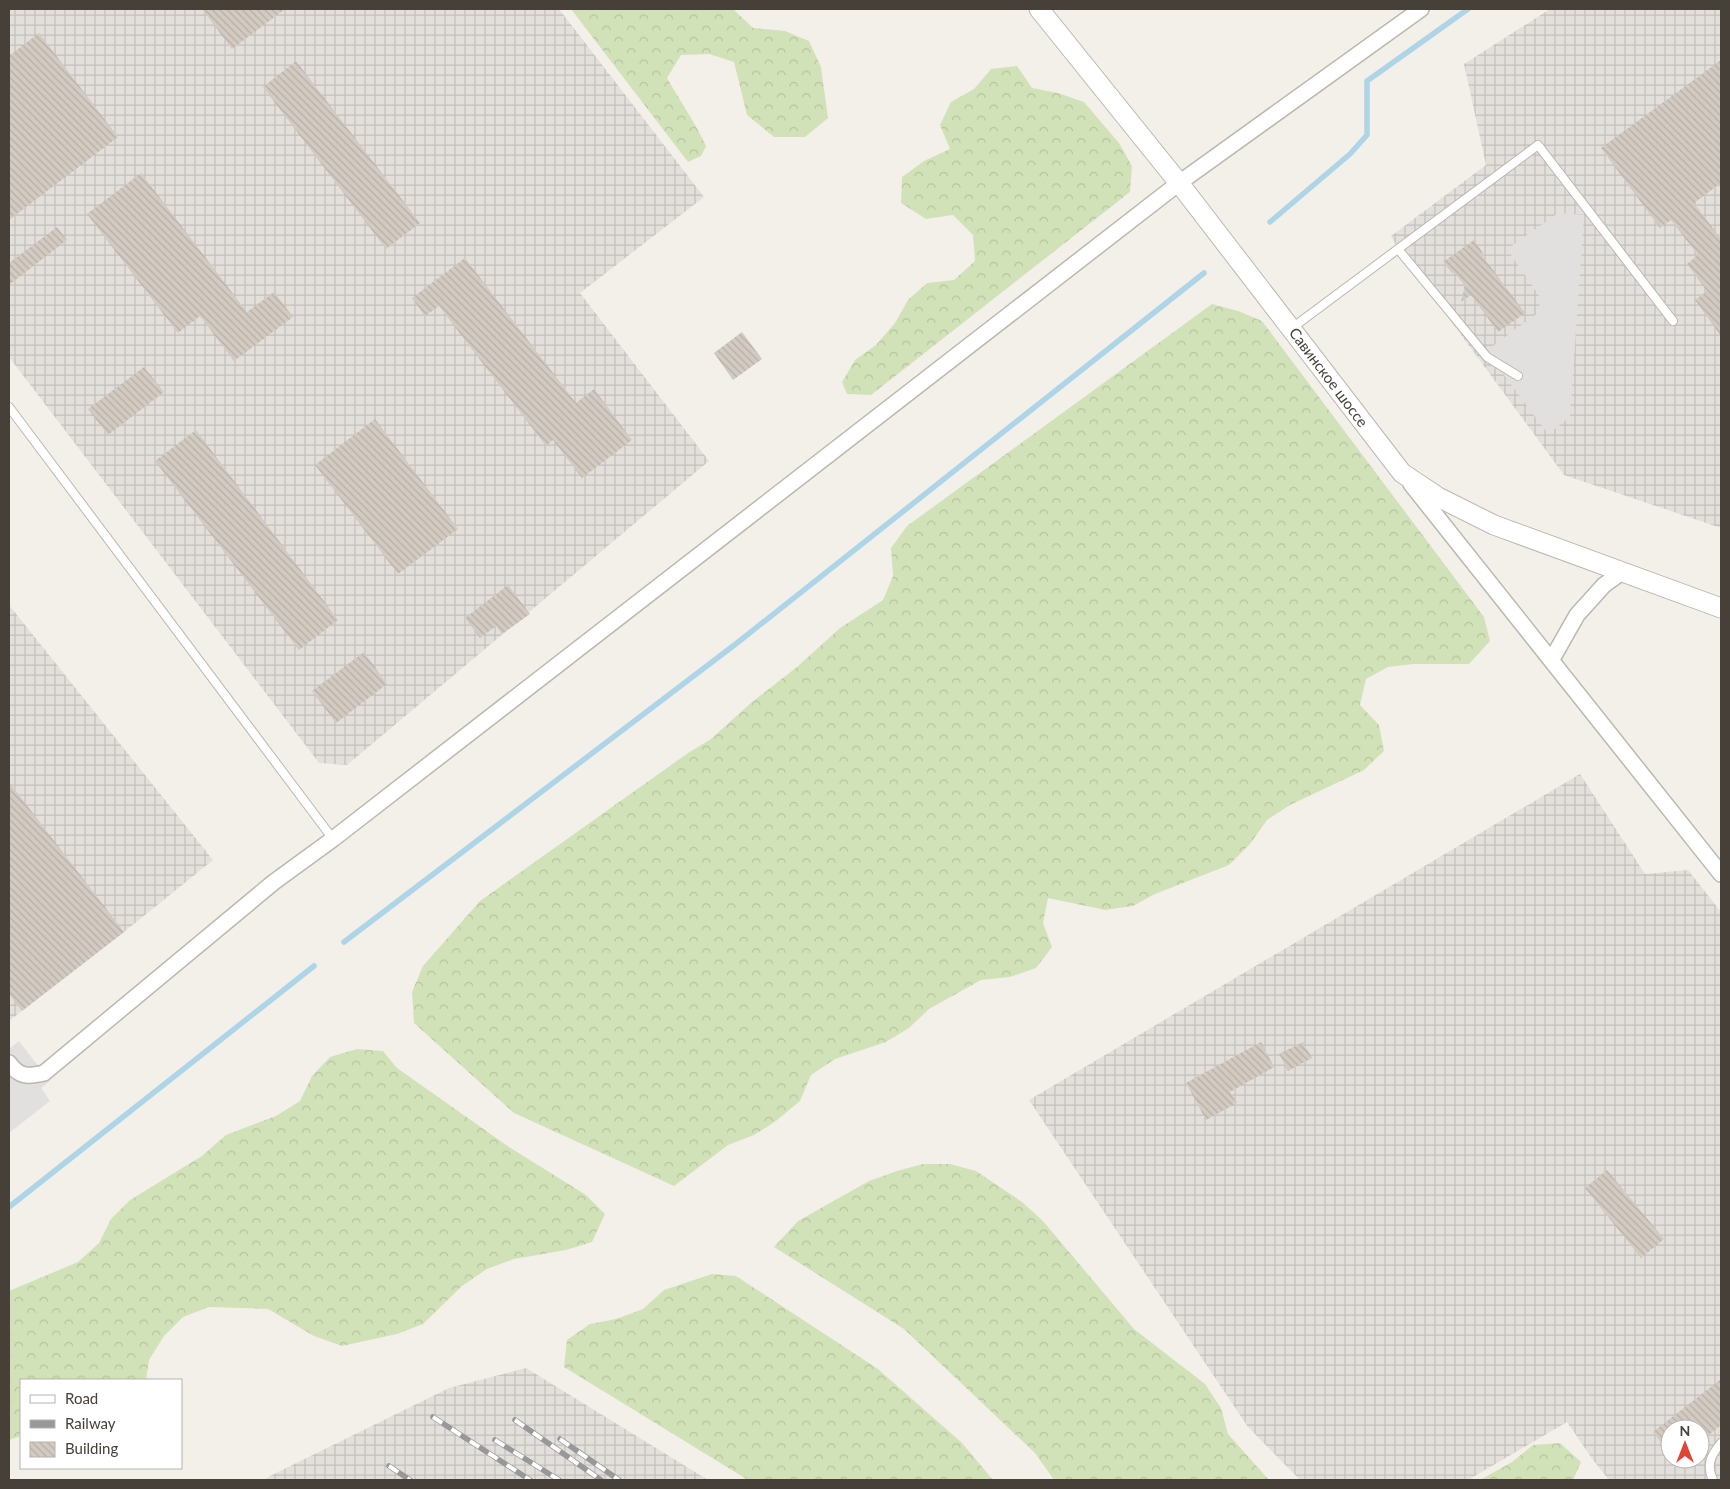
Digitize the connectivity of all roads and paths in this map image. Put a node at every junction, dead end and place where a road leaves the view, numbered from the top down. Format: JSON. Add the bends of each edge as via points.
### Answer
{"nodes":[{"id":1,"x":1039,"y":9,"type":"edge"},
{"id":2,"x":1421,"y":9,"type":"edge"},
{"id":3,"x":1179,"y":183,"type":"junction"},
{"id":4,"x":1398,"y":249,"type":"junction"},
{"id":5,"x":1673,"y":321,"type":"dead end"},
{"id":6,"x":1292,"y":328,"type":"junction"},
{"id":7,"x":1518,"y":376,"type":"dead end"},
{"id":8,"x":9,"y":408,"type":"edge"},
{"id":9,"x":1402,"y":473,"type":"junction"},
{"id":10,"x":1622,"y":572,"type":"junction"},
{"id":11,"x":1721,"y":608,"type":"edge"},
{"id":12,"x":1552,"y":660,"type":"junction"},
{"id":13,"x":333,"y":839,"type":"junction"},
{"id":14,"x":1721,"y":874,"type":"edge"},
{"id":15,"x":9,"y":1063,"type":"edge"},
{"id":16,"x":1721,"y":1443,"type":"edge"},
{"id":17,"x":1713,"y":1480,"type":"edge"}],
"edges":[{"from":1,"to":3,"type":"street","name":"Савинское шоссе"},
{"from":2,"to":3,"type":"street"},
{"from":3,"to":6,"type":"street","name":"Савинское шоссе"},
{"from":3,"to":13,"type":"street"},
{"from":4,"to":5,"type":"lane","via":[[1538,145]]},
{"from":4,"to":6,"type":"lane"},
{"from":4,"to":7,"type":"lane","via":[[1487,357]]},
{"from":6,"to":9,"type":"street","name":"Савинское шоссе"},
{"from":8,"to":13,"type":"lane"},
{"from":9,"to":10,"type":"street","name":"Савинское шоссе","via":[[1438,497],[1494,525]]},
{"from":9,"to":12,"type":"street"},
{"from":10,"to":11,"type":"street","name":"Савинское шоссе"},
{"from":10,"to":12,"type":"street","via":[[1604,585],[1577,614]]},
{"from":12,"to":14,"type":"street"},
{"from":13,"to":15,"type":"street","via":[[274,882],[44,1073],[30,1076],[14,1070]]},
{"from":16,"to":17,"type":"lane","via":[[1709,1464]]}]}
